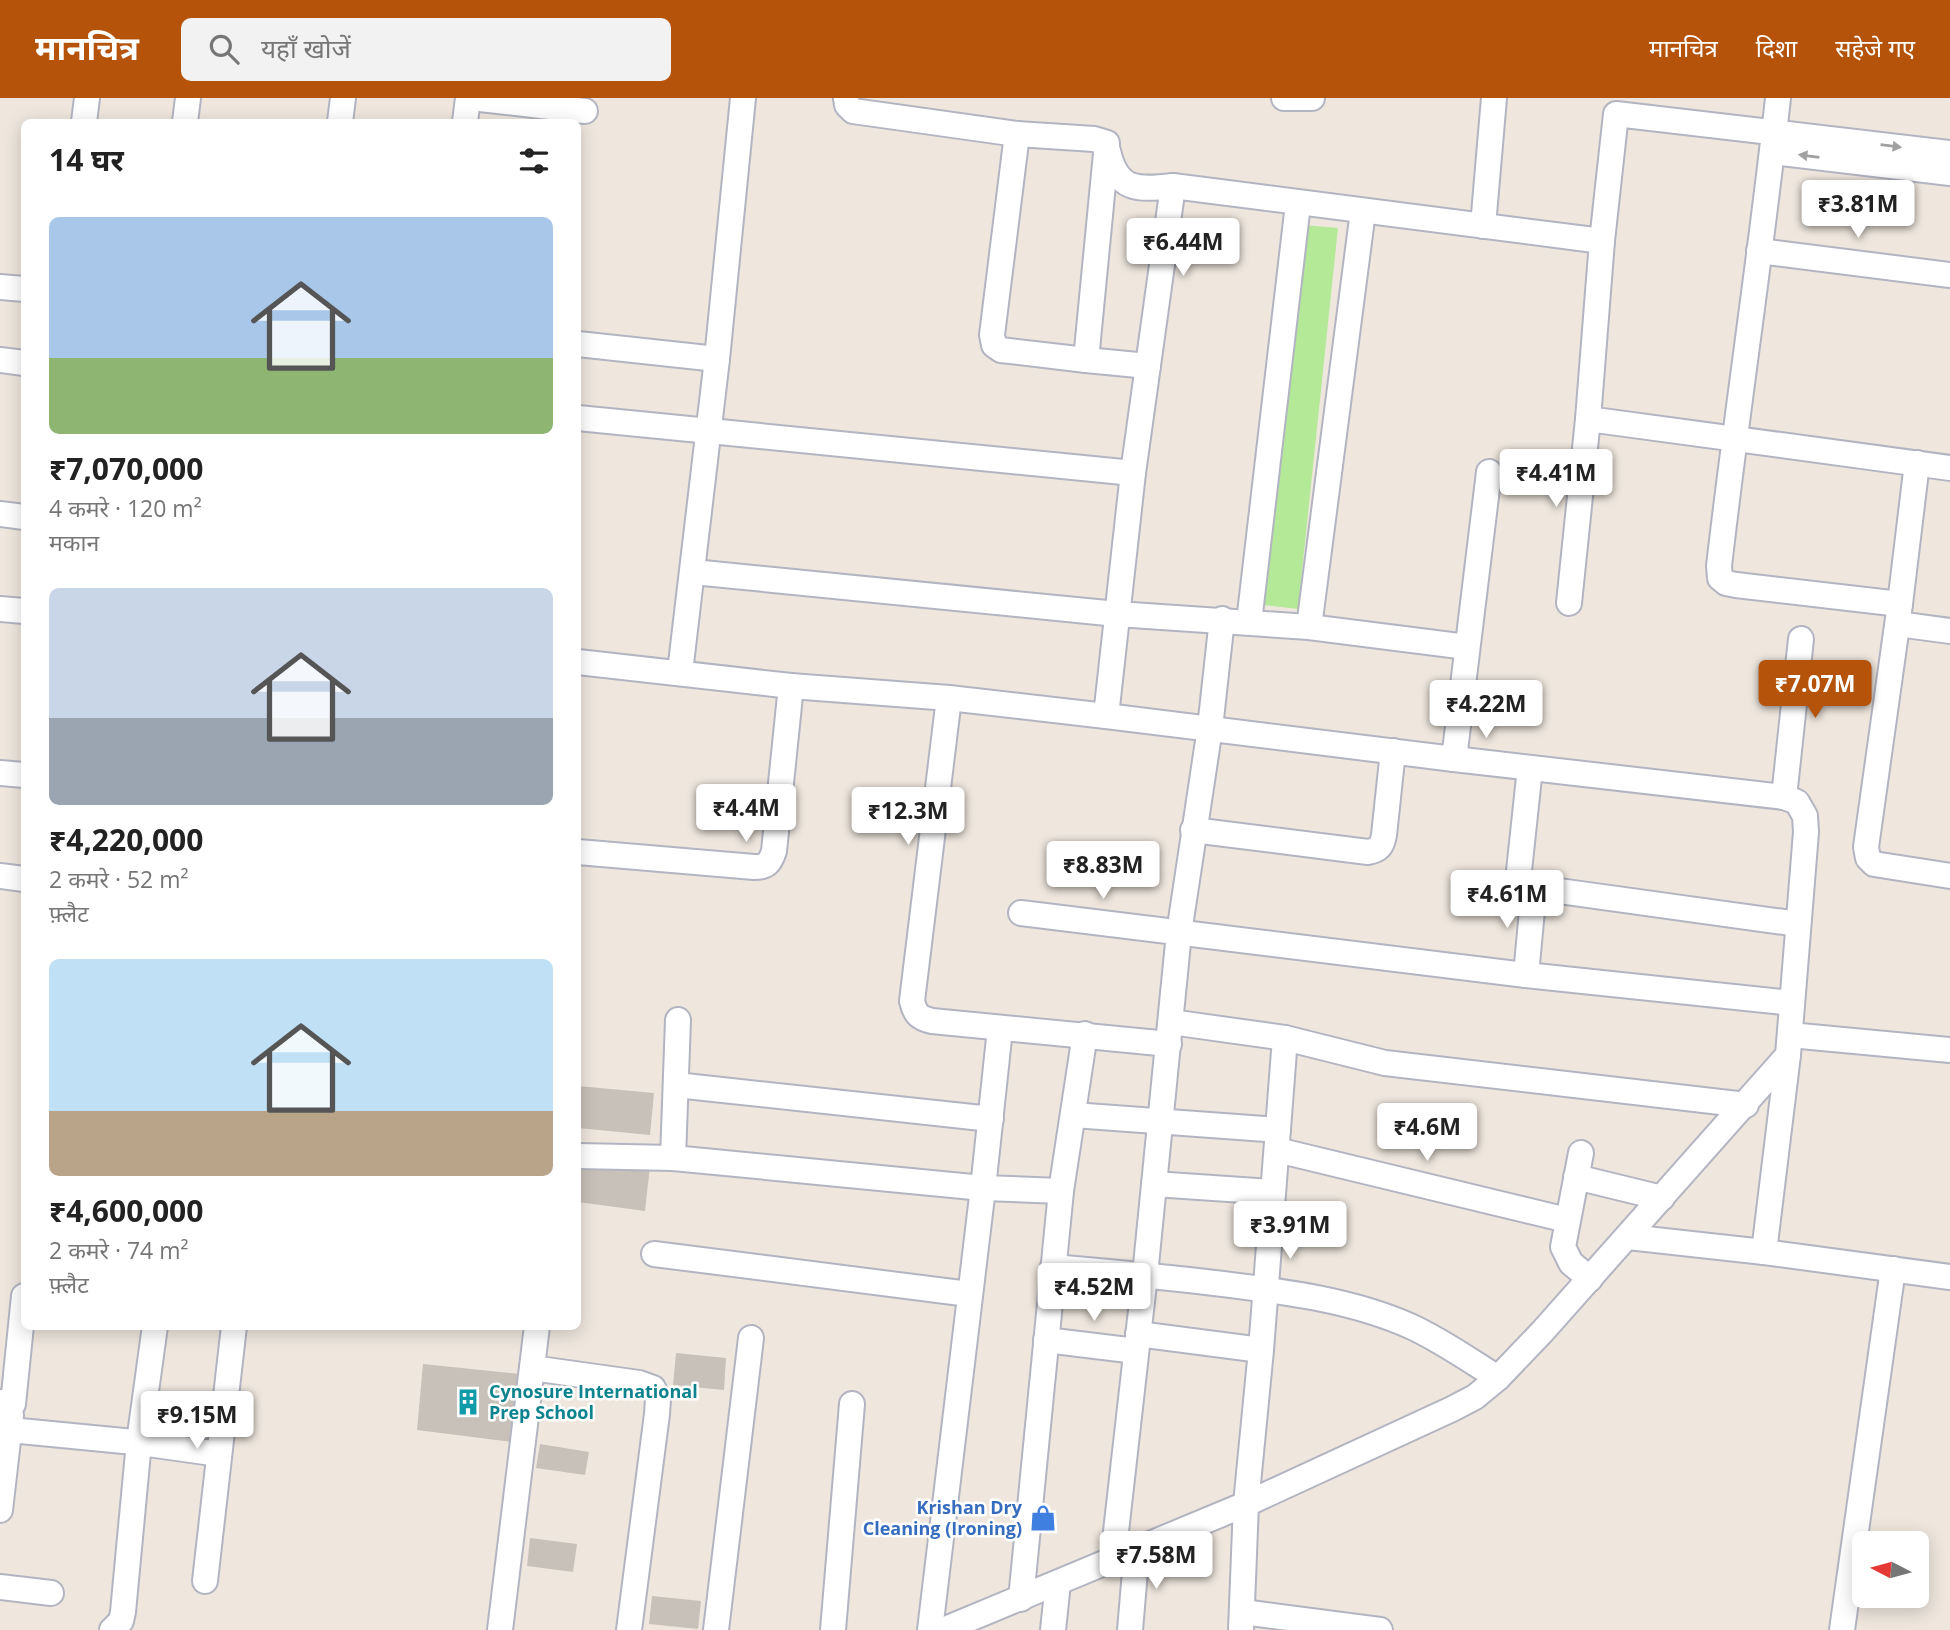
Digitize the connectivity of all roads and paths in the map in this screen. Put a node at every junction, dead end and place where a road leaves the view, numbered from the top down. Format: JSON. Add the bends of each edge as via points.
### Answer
{"nodes":[{"id":1,"x":86,"y":98,"type":"edge"},
{"id":2,"x":188,"y":98,"type":"edge"},
{"id":3,"x":343,"y":98,"type":"edge"},
{"id":4,"x":469,"y":98,"type":"edge"},
{"id":5,"x":743,"y":98,"type":"edge"},
{"id":6,"x":846,"y":98,"type":"edge"},
{"id":7,"x":1284,"y":98,"type":"edge"},
{"id":8,"x":1312,"y":98,"type":"edge"},
{"id":9,"x":1494,"y":98,"type":"edge"},
{"id":10,"x":1778,"y":98,"type":"edge"},
{"id":11,"x":1616,"y":106,"type":"edge"},
{"id":12,"x":584,"y":111,"type":"dead end"},
{"id":13,"x":84,"y":119,"type":"edge"},
{"id":14,"x":185,"y":119,"type":"edge"},
{"id":15,"x":340,"y":119,"type":"edge"},
{"id":16,"x":466,"y":119,"type":"edge"},
{"id":17,"x":1017,"y":134,"type":"junction"},
{"id":18,"x":1774,"y":142,"type":"junction"},
{"id":19,"x":1107,"y":143,"type":"junction"},
{"id":20,"x":1950,"y":153,"type":"edge"},
{"id":21,"x":1950,"y":173,"type":"edge"},
{"id":22,"x":1173,"y":186,"type":"junction"},
{"id":23,"x":1298,"y":204,"type":"junction"},
{"id":24,"x":1363,"y":211,"type":"junction"},
{"id":25,"x":1483,"y":226,"type":"junction"},
{"id":26,"x":1602,"y":241,"type":"junction"},
{"id":27,"x":1759,"y":251,"type":"junction"},
{"id":28,"x":1950,"y":275,"type":"edge"},
{"id":29,"x":0,"y":286,"type":"edge"},
{"id":30,"x":21,"y":289,"type":"edge"},
{"id":31,"x":581,"y":344,"type":"edge"},
{"id":32,"x":717,"y":359,"type":"junction"},
{"id":33,"x":0,"y":360,"type":"edge"},
{"id":34,"x":1086,"y":360,"type":"junction"},
{"id":35,"x":21,"y":363,"type":"edge"},
{"id":36,"x":1148,"y":366,"type":"junction"},
{"id":37,"x":581,"y":418,"type":"edge"},
{"id":38,"x":1588,"y":419,"type":"junction"},
{"id":39,"x":708,"y":431,"type":"junction"},
{"id":40,"x":1734,"y":438,"type":"junction"},
{"id":41,"x":1917,"y":463,"type":"junction"},
{"id":42,"x":1950,"y":468,"type":"edge"},
{"id":43,"x":1489,"y":472,"type":"dead end"},
{"id":44,"x":1133,"y":473,"type":"junction"},
{"id":45,"x":0,"y":514,"type":"edge"},
{"id":46,"x":21,"y":517,"type":"edge"},
{"id":47,"x":693,"y":572,"type":"junction"},
{"id":48,"x":1569,"y":603,"type":"dead end"},
{"id":49,"x":0,"y":609,"type":"edge"},
{"id":50,"x":21,"y":611,"type":"edge"},
{"id":51,"x":1117,"y":614,"type":"junction"},
{"id":52,"x":1899,"y":614,"type":"junction"},
{"id":53,"x":1222,"y":619,"type":"junction"},
{"id":54,"x":1249,"y":622,"type":"junction"},
{"id":55,"x":1309,"y":627,"type":"junction"},
{"id":56,"x":1950,"y":631,"type":"edge"},
{"id":57,"x":1801,"y":639,"type":"dead end"},
{"id":58,"x":1467,"y":647,"type":"junction"},
{"id":59,"x":581,"y":662,"type":"edge"},
{"id":60,"x":680,"y":672,"type":"junction"},
{"id":61,"x":791,"y":686,"type":"junction"},
{"id":62,"x":949,"y":698,"type":"junction"},
{"id":63,"x":1106,"y":716,"type":"junction"},
{"id":64,"x":1210,"y":728,"type":"junction"},
{"id":65,"x":1393,"y":751,"type":"junction"},
{"id":66,"x":1454,"y":759,"type":"junction"},
{"id":67,"x":1530,"y":768,"type":"junction"},
{"id":68,"x":0,"y":773,"type":"edge"},
{"id":69,"x":21,"y":775,"type":"edge"},
{"id":70,"x":1784,"y":797,"type":"junction"},
{"id":71,"x":1193,"y":830,"type":"junction"},
{"id":72,"x":581,"y":852,"type":"edge"},
{"id":73,"x":0,"y":876,"type":"edge"},
{"id":74,"x":1950,"y":876,"type":"edge"},
{"id":75,"x":21,"y":879,"type":"edge"},
{"id":76,"x":1534,"y":889,"type":"junction"},
{"id":77,"x":1021,"y":913,"type":"dead end"},
{"id":78,"x":1798,"y":924,"type":"junction"},
{"id":79,"x":1179,"y":933,"type":"junction"},
{"id":80,"x":1526,"y":975,"type":"junction"},
{"id":81,"x":1792,"y":1003,"type":"junction"},
{"id":82,"x":678,"y":1020,"type":"dead end"},
{"id":83,"x":1000,"y":1029,"type":"junction"},
{"id":84,"x":1170,"y":1033,"type":"junction"},
{"id":85,"x":1085,"y":1034,"type":"junction"},
{"id":86,"x":1285,"y":1038,"type":"junction"},
{"id":87,"x":1789,"y":1045,"type":"junction"},
{"id":88,"x":1950,"y":1050,"type":"edge"},
{"id":89,"x":676,"y":1085,"type":"junction"},
{"id":90,"x":1746,"y":1105,"type":"junction"},
{"id":91,"x":1073,"y":1115,"type":"junction"},
{"id":92,"x":990,"y":1119,"type":"junction"},
{"id":93,"x":1160,"y":1120,"type":"junction"},
{"id":94,"x":1278,"y":1140,"type":"junction"},
{"id":95,"x":581,"y":1156,"type":"edge"},
{"id":96,"x":673,"y":1158,"type":"junction"},
{"id":97,"x":1154,"y":1184,"type":"junction"},
{"id":98,"x":983,"y":1188,"type":"junction"},
{"id":99,"x":1061,"y":1191,"type":"junction"},
{"id":100,"x":1273,"y":1192,"type":"junction"},
{"id":101,"x":1662,"y":1198,"type":"junction"},
{"id":102,"x":1567,"y":1220,"type":"junction"},
{"id":103,"x":1628,"y":1237,"type":"junction"},
{"id":104,"x":1764,"y":1252,"type":"junction"},
{"id":105,"x":654,"y":1254,"type":"dead end"},
{"id":106,"x":1053,"y":1267,"type":"junction"},
{"id":107,"x":1893,"y":1269,"type":"junction"},
{"id":108,"x":1145,"y":1275,"type":"junction"},
{"id":109,"x":1950,"y":1277,"type":"edge"},
{"id":110,"x":1590,"y":1279,"type":"junction"},
{"id":111,"x":1265,"y":1289,"type":"junction"},
{"id":112,"x":969,"y":1294,"type":"junction"},
{"id":113,"x":21,"y":1314,"type":"edge"},
{"id":114,"x":154,"y":1330,"type":"edge"},
{"id":115,"x":234,"y":1330,"type":"edge"},
{"id":116,"x":537,"y":1330,"type":"edge"},
{"id":117,"x":751,"y":1338,"type":"dead end"},
{"id":118,"x":1046,"y":1340,"type":"junction"},
{"id":119,"x":1137,"y":1342,"type":"junction"},
{"id":120,"x":1261,"y":1350,"type":"junction"},
{"id":121,"x":532,"y":1368,"type":"junction"},
{"id":122,"x":1498,"y":1378,"type":"junction"},
{"id":123,"x":6,"y":1403,"type":"edge"},
{"id":124,"x":852,"y":1404,"type":"dead end"},
{"id":125,"x":9,"y":1430,"type":"junction"},
{"id":126,"x":139,"y":1442,"type":"junction"},
{"id":127,"x":219,"y":1454,"type":"junction"},
{"id":128,"x":1246,"y":1504,"type":"junction"},
{"id":129,"x":0,"y":1510,"type":"edge"},
{"id":130,"x":1137,"y":1548,"type":"junction"},
{"id":131,"x":1113,"y":1558,"type":"junction"},
{"id":132,"x":205,"y":1581,"type":"dead end"},
{"id":133,"x":1058,"y":1583,"type":"junction"},
{"id":134,"x":0,"y":1587,"type":"edge"},
{"id":135,"x":51,"y":1593,"type":"dead end"},
{"id":136,"x":1021,"y":1599,"type":"junction"},
{"id":137,"x":1242,"y":1621,"type":"edge"},
{"id":138,"x":1332,"y":1627,"type":"edge"},
{"id":139,"x":113,"y":1630,"type":"edge"},
{"id":140,"x":500,"y":1630,"type":"edge"},
{"id":141,"x":629,"y":1630,"type":"edge"},
{"id":142,"x":716,"y":1630,"type":"edge"},
{"id":143,"x":833,"y":1630,"type":"edge"},
{"id":144,"x":941,"y":1630,"type":"edge"},
{"id":145,"x":1053,"y":1630,"type":"edge"},
{"id":146,"x":1130,"y":1630,"type":"edge"},
{"id":147,"x":1380,"y":1630,"type":"edge"},
{"id":148,"x":1842,"y":1630,"type":"edge"}],
"edges":[{"from":1,"to":13,"type":"street"},
{"from":2,"to":14,"type":"street"},
{"from":3,"to":15,"type":"street"},
{"from":4,"to":12,"type":"street"},
{"from":4,"to":16,"type":"street"},
{"from":5,"to":32,"type":"street"},
{"from":6,"to":17,"type":"street","via":[[853,111]]},
{"from":7,"to":8,"type":"street"},
{"from":9,"to":25,"type":"street"},
{"from":10,"to":18,"type":"street"},
{"from":11,"to":18,"type":"street"},
{"from":11,"to":26,"type":"street"},
{"from":17,"to":19,"type":"street"},
{"from":17,"to":34,"type":"street","via":[[994,345],[1000,350]]},
{"from":18,"to":20,"type":"street","one_way":true},
{"from":21,"to":18,"type":"street","one_way":true},
{"from":18,"to":27,"type":"street"},
{"from":19,"to":22,"type":"street","via":[[1112,168],[1126,184],[1136,188]]},
{"from":19,"to":34,"type":"street"},
{"from":22,"to":23,"type":"street"},
{"from":22,"to":36,"type":"street"},
{"from":23,"to":24,"type":"street"},
{"from":23,"to":54,"type":"street"},
{"from":24,"to":25,"type":"street"},
{"from":24,"to":55,"type":"street"},
{"from":25,"to":26,"type":"street"},
{"from":26,"to":38,"type":"street"},
{"from":27,"to":28,"type":"street"},
{"from":27,"to":40,"type":"street"},
{"from":29,"to":30,"type":"street"},
{"from":31,"to":32,"type":"street"},
{"from":32,"to":39,"type":"street"},
{"from":33,"to":35,"type":"street"},
{"from":34,"to":36,"type":"street"},
{"from":36,"to":44,"type":"street"},
{"from":37,"to":39,"type":"street"},
{"from":38,"to":40,"type":"street"},
{"from":38,"to":48,"type":"street"},
{"from":39,"to":44,"type":"street"},
{"from":39,"to":47,"type":"street"},
{"from":40,"to":41,"type":"street"},
{"from":40,"to":52,"type":"street","via":[[1720,578],[1726,583]]},
{"from":41,"to":42,"type":"street"},
{"from":41,"to":52,"type":"street"},
{"from":43,"to":58,"type":"street"},
{"from":44,"to":51,"type":"street"},
{"from":45,"to":46,"type":"street"},
{"from":47,"to":51,"type":"street"},
{"from":47,"to":60,"type":"street"},
{"from":49,"to":50,"type":"street"},
{"from":51,"to":53,"type":"street"},
{"from":51,"to":63,"type":"street"},
{"from":52,"to":56,"type":"street"},
{"from":52,"to":74,"type":"street","via":[[1868,858],[1883,868]]},
{"from":53,"to":54,"type":"street"},
{"from":53,"to":64,"type":"street"},
{"from":54,"to":55,"type":"street"},
{"from":55,"to":58,"type":"street"},
{"from":57,"to":70,"type":"street"},
{"from":58,"to":66,"type":"street"},
{"from":59,"to":60,"type":"street"},
{"from":60,"to":61,"type":"street"},
{"from":61,"to":62,"type":"street"},
{"from":61,"to":72,"type":"street","via":[[770,862],[754,867]]},
{"from":62,"to":63,"type":"street"},
{"from":62,"to":83,"type":"street","via":[[912,1001],[921,1018]]},
{"from":63,"to":64,"type":"street"},
{"from":64,"to":65,"type":"street"},
{"from":64,"to":71,"type":"street"},
{"from":65,"to":66,"type":"street"},
{"from":65,"to":71,"type":"street","via":[[1384,835],[1376,851]]},
{"from":66,"to":67,"type":"street"},
{"from":67,"to":70,"type":"street"},
{"from":67,"to":76,"type":"street","via":[[1518,880]]},
{"from":68,"to":69,"type":"street"},
{"from":70,"to":78,"type":"street","via":[[1797,802],[1806,832]]},
{"from":71,"to":79,"type":"street"},
{"from":73,"to":75,"type":"street"},
{"from":76,"to":78,"type":"street"},
{"from":76,"to":80,"type":"street"},
{"from":77,"to":79,"type":"street"},
{"from":78,"to":81,"type":"street"},
{"from":79,"to":80,"type":"street"},
{"from":79,"to":84,"type":"street"},
{"from":80,"to":81,"type":"street"},
{"from":81,"to":87,"type":"street"},
{"from":82,"to":89,"type":"street"},
{"from":83,"to":85,"type":"street"},
{"from":83,"to":92,"type":"street"},
{"from":84,"to":85,"type":"street"},
{"from":84,"to":86,"type":"street"},
{"from":84,"to":93,"type":"street"},
{"from":85,"to":91,"type":"street"},
{"from":86,"to":90,"type":"street","via":[[1385,1063]]},
{"from":86,"to":94,"type":"street"},
{"from":87,"to":88,"type":"street"},
{"from":87,"to":90,"type":"street"},
{"from":87,"to":104,"type":"street"},
{"from":89,"to":92,"type":"street"},
{"from":89,"to":96,"type":"street"},
{"from":90,"to":101,"type":"street"},
{"from":91,"to":93,"type":"street"},
{"from":91,"to":99,"type":"street"},
{"from":92,"to":98,"type":"street"},
{"from":93,"to":94,"type":"street"},
{"from":93,"to":97,"type":"street"},
{"from":94,"to":100,"type":"street"},
{"from":94,"to":102,"type":"street"},
{"from":95,"to":96,"type":"street"},
{"from":96,"to":98,"type":"street"},
{"from":97,"to":100,"type":"street"},
{"from":97,"to":108,"type":"street"},
{"from":98,"to":99,"type":"street"},
{"from":98,"to":112,"type":"street"},
{"from":99,"to":106,"type":"street"},
{"from":100,"to":111,"type":"street"},
{"from":101,"to":102,"type":"street","via":[[1579,1165]]},
{"from":101,"to":103,"type":"street"},
{"from":102,"to":110,"type":"street","via":[[1565,1254]]},
{"from":103,"to":104,"type":"street"},
{"from":103,"to":110,"type":"street"},
{"from":104,"to":107,"type":"street"},
{"from":105,"to":112,"type":"street"},
{"from":106,"to":108,"type":"street"},
{"from":106,"to":118,"type":"street"},
{"from":107,"to":109,"type":"street"},
{"from":107,"to":148,"type":"street"},
{"from":108,"to":111,"type":"street"},
{"from":108,"to":119,"type":"street"},
{"from":110,"to":122,"type":"street"},
{"from":111,"to":120,"type":"street"},
{"from":111,"to":122,"type":"street","via":[[1356,1306],[1392,1319],[1441,1342]]},
{"from":112,"to":144,"type":"street"},
{"from":113,"to":123,"type":"street"},
{"from":114,"to":126,"type":"street"},
{"from":115,"to":127,"type":"street"},
{"from":116,"to":121,"type":"street"},
{"from":117,"to":142,"type":"street"},
{"from":118,"to":119,"type":"street"},
{"from":118,"to":136,"type":"street"},
{"from":119,"to":120,"type":"street"},
{"from":119,"to":131,"type":"street"},
{"from":120,"to":128,"type":"street"},
{"from":121,"to":140,"type":"street"},
{"from":121,"to":141,"type":"street","via":[[653,1388],[657,1414]]},
{"from":122,"to":128,"type":"street","via":[[1452,1409]]},
{"from":123,"to":125,"type":"street"},
{"from":124,"to":143,"type":"street"},
{"from":125,"to":126,"type":"street"},
{"from":125,"to":129,"type":"street"},
{"from":126,"to":127,"type":"street"},
{"from":126,"to":139,"type":"street","via":[[123,1612]]},
{"from":127,"to":132,"type":"street"},
{"from":128,"to":130,"type":"street"},
{"from":128,"to":137,"type":"street"},
{"from":130,"to":131,"type":"street"},
{"from":130,"to":146,"type":"street"},
{"from":131,"to":133,"type":"street"},
{"from":133,"to":136,"type":"street"},
{"from":133,"to":145,"type":"street"},
{"from":134,"to":135,"type":"street"},
{"from":136,"to":144,"type":"street"},
{"from":137,"to":138,"type":"street"},
{"from":138,"to":147,"type":"street"}]}
